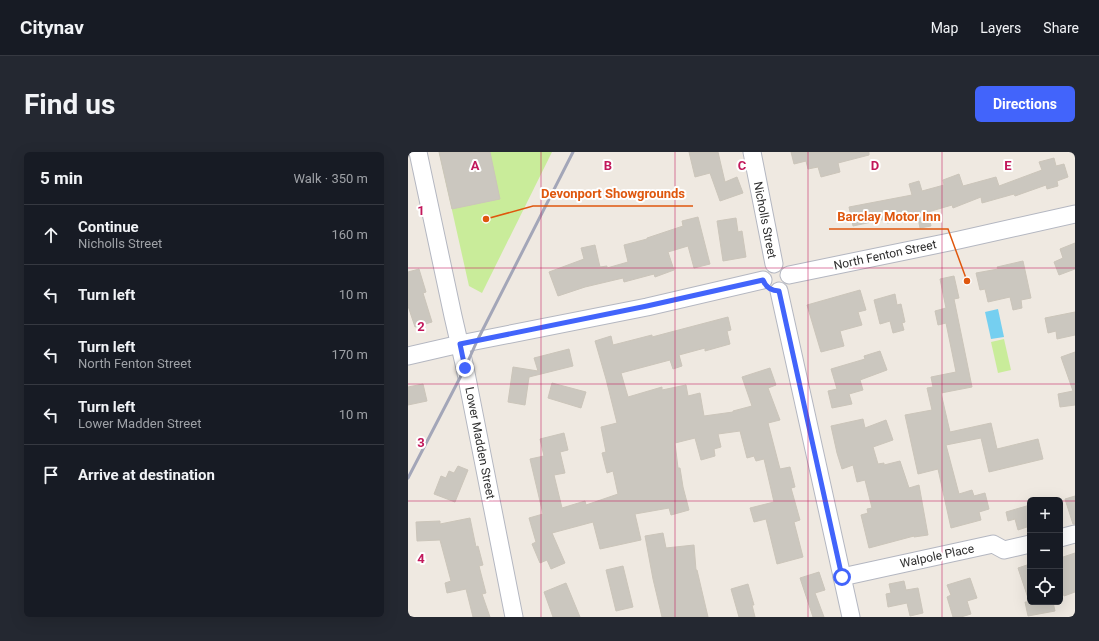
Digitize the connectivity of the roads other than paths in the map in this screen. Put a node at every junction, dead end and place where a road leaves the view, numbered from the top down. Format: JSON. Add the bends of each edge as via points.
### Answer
{"nodes":[{"id":1,"x":418,"y":152,"type":"edge"},
{"id":2,"x":752,"y":152,"type":"edge"},
{"id":3,"x":1075,"y":214,"type":"edge"},
{"id":4,"x":774,"y":264,"type":"junction"},
{"id":5,"x":789,"y":275,"type":"junction"},
{"id":6,"x":763,"y":280,"type":"junction"},
{"id":7,"x":779,"y":291,"type":"junction"},
{"id":8,"x":460,"y":344,"type":"junction"},
{"id":9,"x":408,"y":356,"type":"edge"},
{"id":10,"x":1075,"y":534,"type":"edge"},
{"id":11,"x":1063,"y":537,"type":"edge"},
{"id":12,"x":1027,"y":545,"type":"edge"},
{"id":13,"x":842,"y":577,"type":"junction"},
{"id":14,"x":514,"y":617,"type":"edge"},
{"id":15,"x":851,"y":617,"type":"edge"}],
"edges":[{"from":1,"to":8,"type":"street","name":"Lower Madden Street"},
{"from":2,"to":4,"type":"street","name":"Nicholls Street"},
{"from":3,"to":5,"type":"street","name":"North Fenton Street"},
{"from":4,"to":5,"type":"street","via":[[784,267]]},
{"from":4,"to":6,"type":"street","via":[[765,270]]},
{"from":5,"to":7,"type":"street","via":[[787,285]]},
{"from":6,"to":7,"type":"street","via":[[770,290]]},
{"from":6,"to":8,"type":"street"},
{"from":7,"to":13,"type":"street"},
{"from":8,"to":9,"type":"street"},
{"from":8,"to":14,"type":"street","name":"Lower Madden Street"},
{"from":10,"to":11,"type":"street"},
{"from":12,"to":13,"type":"street","name":"Walpole Place","via":[[1004,550],[993,544]]},
{"from":13,"to":15,"type":"street"}]}
